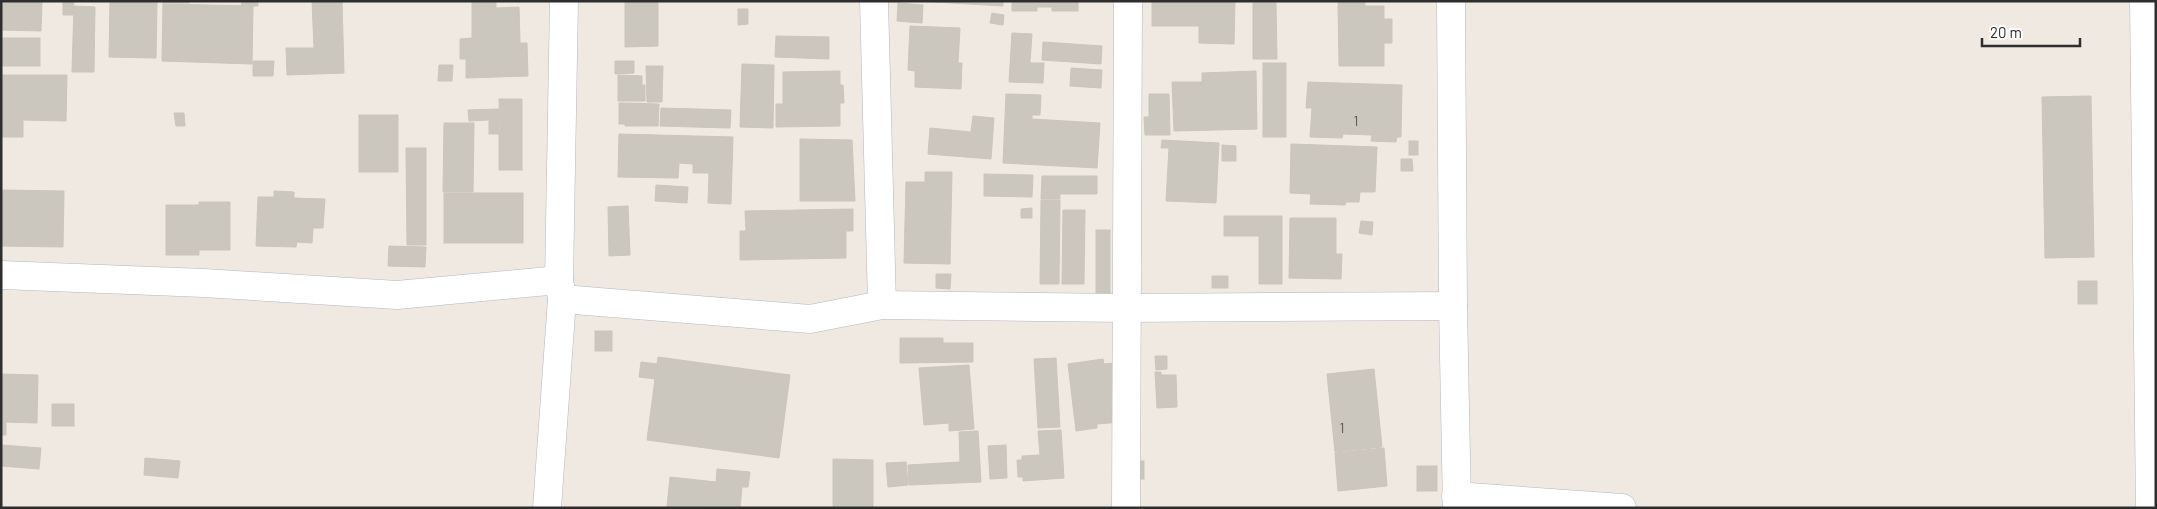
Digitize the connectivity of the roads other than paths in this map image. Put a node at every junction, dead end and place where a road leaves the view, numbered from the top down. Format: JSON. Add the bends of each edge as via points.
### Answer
{"nodes":[{"id":1,"x":564,"y":1,"type":"edge"},
{"id":2,"x":874,"y":1,"type":"edge"},
{"id":3,"x":1128,"y":1,"type":"edge"},
{"id":4,"x":1451,"y":1,"type":"edge"},
{"id":5,"x":2148,"y":17,"type":"edge"},
{"id":6,"x":1,"y":275,"type":"edge"},
{"id":7,"x":560,"y":290,"type":"junction"},
{"id":8,"x":882,"y":305,"type":"junction"},
{"id":9,"x":1453,"y":306,"type":"junction"},
{"id":10,"x":1125,"y":308,"type":"junction"},
{"id":11,"x":1456,"y":502,"type":"edge"},
{"id":12,"x":548,"y":508,"type":"edge"},
{"id":13,"x":1126,"y":508,"type":"edge"},
{"id":14,"x":1622,"y":508,"type":"edge"},
{"id":15,"x":2150,"y":508,"type":"edge"}],
"edges":[{"from":1,"to":7,"type":"street"},
{"from":2,"to":8,"type":"street"},
{"from":3,"to":10,"type":"street"},
{"from":4,"to":9,"type":"street"},
{"from":5,"to":15,"type":"street"},
{"from":6,"to":7,"type":"street","via":[[397,295]]},
{"from":7,"to":8,"type":"street","via":[[810,319]]},
{"from":7,"to":12,"type":"street"},
{"from":8,"to":10,"type":"street"},
{"from":9,"to":10,"type":"street"},
{"from":9,"to":11,"type":"street"},
{"from":10,"to":13,"type":"street"},
{"from":11,"to":14,"type":"street"}]}
